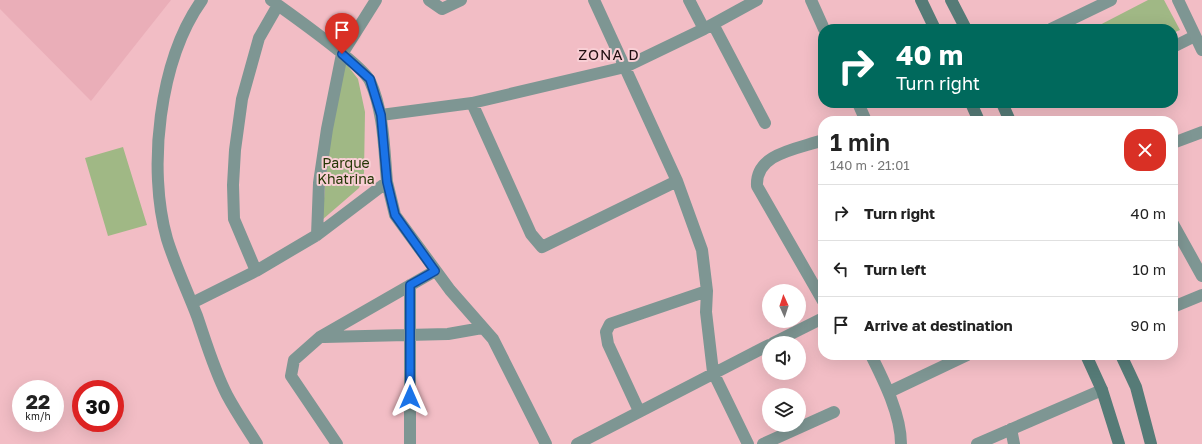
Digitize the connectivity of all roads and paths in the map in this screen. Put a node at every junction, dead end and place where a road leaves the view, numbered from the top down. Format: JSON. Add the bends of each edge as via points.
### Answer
{"nodes":[{"id":1,"x":202,"y":0,"type":"edge"},
{"id":2,"x":376,"y":0,"type":"edge"},
{"id":3,"x":429,"y":0,"type":"edge"},
{"id":4,"x":461,"y":0,"type":"edge"},
{"id":5,"x":594,"y":0,"type":"edge"},
{"id":6,"x":689,"y":0,"type":"edge"},
{"id":7,"x":757,"y":0,"type":"edge"},
{"id":8,"x":811,"y":0,"type":"edge"},
{"id":9,"x":921,"y":0,"type":"edge"},
{"id":10,"x":951,"y":0,"type":"edge"},
{"id":11,"x":1111,"y":0,"type":"edge"},
{"id":12,"x":1178,"y":0,"type":"edge"},
{"id":13,"x":274,"y":2,"type":"edge"},
{"id":14,"x":822,"y":24,"type":"edge"},
{"id":15,"x":933,"y":24,"type":"edge"},
{"id":16,"x":963,"y":24,"type":"edge"},
{"id":17,"x":1075,"y":24,"type":"edge"},
{"id":18,"x":708,"y":26,"type":"junction"},
{"id":19,"x":1200,"y":43,"type":"edge"},
{"id":20,"x":1178,"y":46,"type":"edge"},
{"id":21,"x":342,"y":54,"type":"junction"},
{"id":22,"x":625,"y":67,"type":"junction"},
{"id":23,"x":472,"y":103,"type":"junction"},
{"id":24,"x":381,"y":115,"type":"junction"},
{"id":25,"x":765,"y":123,"type":"dead end"},
{"id":26,"x":1202,"y":132,"type":"edge"},
{"id":27,"x":1178,"y":141,"type":"edge"},
{"id":28,"x":818,"y":142,"type":"edge"},
{"id":29,"x":677,"y":181,"type":"junction"},
{"id":30,"x":387,"y":182,"type":"junction"},
{"id":31,"x":1178,"y":233,"type":"edge"},
{"id":32,"x":317,"y":235,"type":"junction"},
{"id":33,"x":256,"y":271,"type":"junction"},
{"id":34,"x":435,"y":271,"type":"junction"},
{"id":35,"x":1202,"y":276,"type":"edge"},
{"id":36,"x":410,"y":285,"type":"junction"},
{"id":37,"x":707,"y":291,"type":"junction"},
{"id":38,"x":818,"y":292,"type":"edge"},
{"id":39,"x":1202,"y":295,"type":"edge"},
{"id":40,"x":192,"y":303,"type":"junction"},
{"id":41,"x":1178,"y":306,"type":"edge"},
{"id":42,"x":818,"y":320,"type":"edge"},
{"id":43,"x":482,"y":328,"type":"junction"},
{"id":44,"x":410,"y":334,"type":"junction"},
{"id":45,"x":787,"y":336,"type":"edge"},
{"id":46,"x":320,"y":337,"type":"junction"},
{"id":47,"x":762,"y":348,"type":"edge"},
{"id":48,"x":873,"y":360,"type":"edge"},
{"id":49,"x":956,"y":360,"type":"edge"},
{"id":50,"x":1088,"y":360,"type":"edge"},
{"id":51,"x":1123,"y":360,"type":"edge"},
{"id":52,"x":713,"y":372,"type":"junction"},
{"id":53,"x":1102,"y":390,"type":"junction"},
{"id":54,"x":889,"y":392,"type":"junction"},
{"id":55,"x":639,"y":411,"type":"junction"},
{"id":56,"x":834,"y":412,"type":"dead end"},
{"id":57,"x":1011,"y":430,"type":"junction"},
{"id":58,"x":257,"y":444,"type":"edge"},
{"id":59,"x":337,"y":444,"type":"edge"},
{"id":60,"x":410,"y":444,"type":"edge"},
{"id":61,"x":546,"y":444,"type":"edge"},
{"id":62,"x":577,"y":444,"type":"edge"},
{"id":63,"x":748,"y":444,"type":"edge"},
{"id":64,"x":763,"y":444,"type":"edge"},
{"id":65,"x":901,"y":444,"type":"edge"},
{"id":66,"x":977,"y":444,"type":"edge"},
{"id":67,"x":1014,"y":444,"type":"edge"},
{"id":68,"x":1119,"y":444,"type":"edge"},
{"id":69,"x":1150,"y":444,"type":"edge"}],
"edges":[{"from":1,"to":40,"type":"street","via":[[191,16],[167,85],[157,158],[167,239]]},
{"from":2,"to":21,"type":"street"},
{"from":3,"to":4,"type":"street","via":[[442,9]]},
{"from":5,"to":22,"type":"street"},
{"from":6,"to":18,"type":"street"},
{"from":7,"to":18,"type":"street"},
{"from":8,"to":14,"type":"street"},
{"from":9,"to":15,"type":"street"},
{"from":10,"to":16,"type":"street"},
{"from":11,"to":17,"type":"street"},
{"from":12,"to":19,"type":"street"},
{"from":13,"to":21,"type":"street"},
{"from":13,"to":33,"type":"street","via":[[259,38],[242,99],[232,185],[234,219]]},
{"from":18,"to":22,"type":"street"},
{"from":18,"to":25,"type":"street"},
{"from":19,"to":20,"type":"street"},
{"from":21,"to":24,"type":"street","via":[[370,79]]},
{"from":21,"to":32,"type":"street","via":[[319,183]]},
{"from":22,"to":23,"type":"street"},
{"from":22,"to":29,"type":"street"},
{"from":23,"to":24,"type":"street"},
{"from":23,"to":29,"type":"street","via":[[531,234],[542,247]]},
{"from":24,"to":30,"type":"street"},
{"from":26,"to":27,"type":"street"},
{"from":28,"to":38,"type":"street","via":[[774,156],[761,166],[756,176],[757,186]]},
{"from":29,"to":37,"type":"street","via":[[702,250]]},
{"from":30,"to":32,"type":"street"},
{"from":30,"to":34,"type":"street","via":[[395,215]]},
{"from":31,"to":35,"type":"street"},
{"from":32,"to":33,"type":"street"},
{"from":33,"to":40,"type":"street"},
{"from":34,"to":36,"type":"street"},
{"from":34,"to":43,"type":"street"},
{"from":36,"to":44,"type":"street"},
{"from":36,"to":46,"type":"street"},
{"from":37,"to":52,"type":"street","via":[[706,312]]},
{"from":37,"to":55,"type":"street","via":[[610,324],[606,332],[608,344]]},
{"from":39,"to":41,"type":"street"},
{"from":40,"to":58,"type":"street","via":[[226,394]]},
{"from":42,"to":45,"type":"street"},
{"from":43,"to":44,"type":"street","via":[[448,334]]},
{"from":43,"to":61,"type":"street","via":[[492,338]]},
{"from":44,"to":46,"type":"street"},
{"from":44,"to":60,"type":"street"},
{"from":46,"to":59,"type":"street","via":[[294,360],[291,376]]},
{"from":47,"to":52,"type":"street"},
{"from":48,"to":54,"type":"street"},
{"from":49,"to":54,"type":"street"},
{"from":50,"to":53,"type":"street"},
{"from":51,"to":69,"type":"street","via":[[1136,388]]},
{"from":52,"to":55,"type":"street"},
{"from":52,"to":63,"type":"street"},
{"from":53,"to":57,"type":"street"},
{"from":53,"to":68,"type":"street"},
{"from":54,"to":65,"type":"street"},
{"from":55,"to":62,"type":"street"},
{"from":56,"to":64,"type":"street"},
{"from":57,"to":66,"type":"street"},
{"from":57,"to":67,"type":"street"}]}
